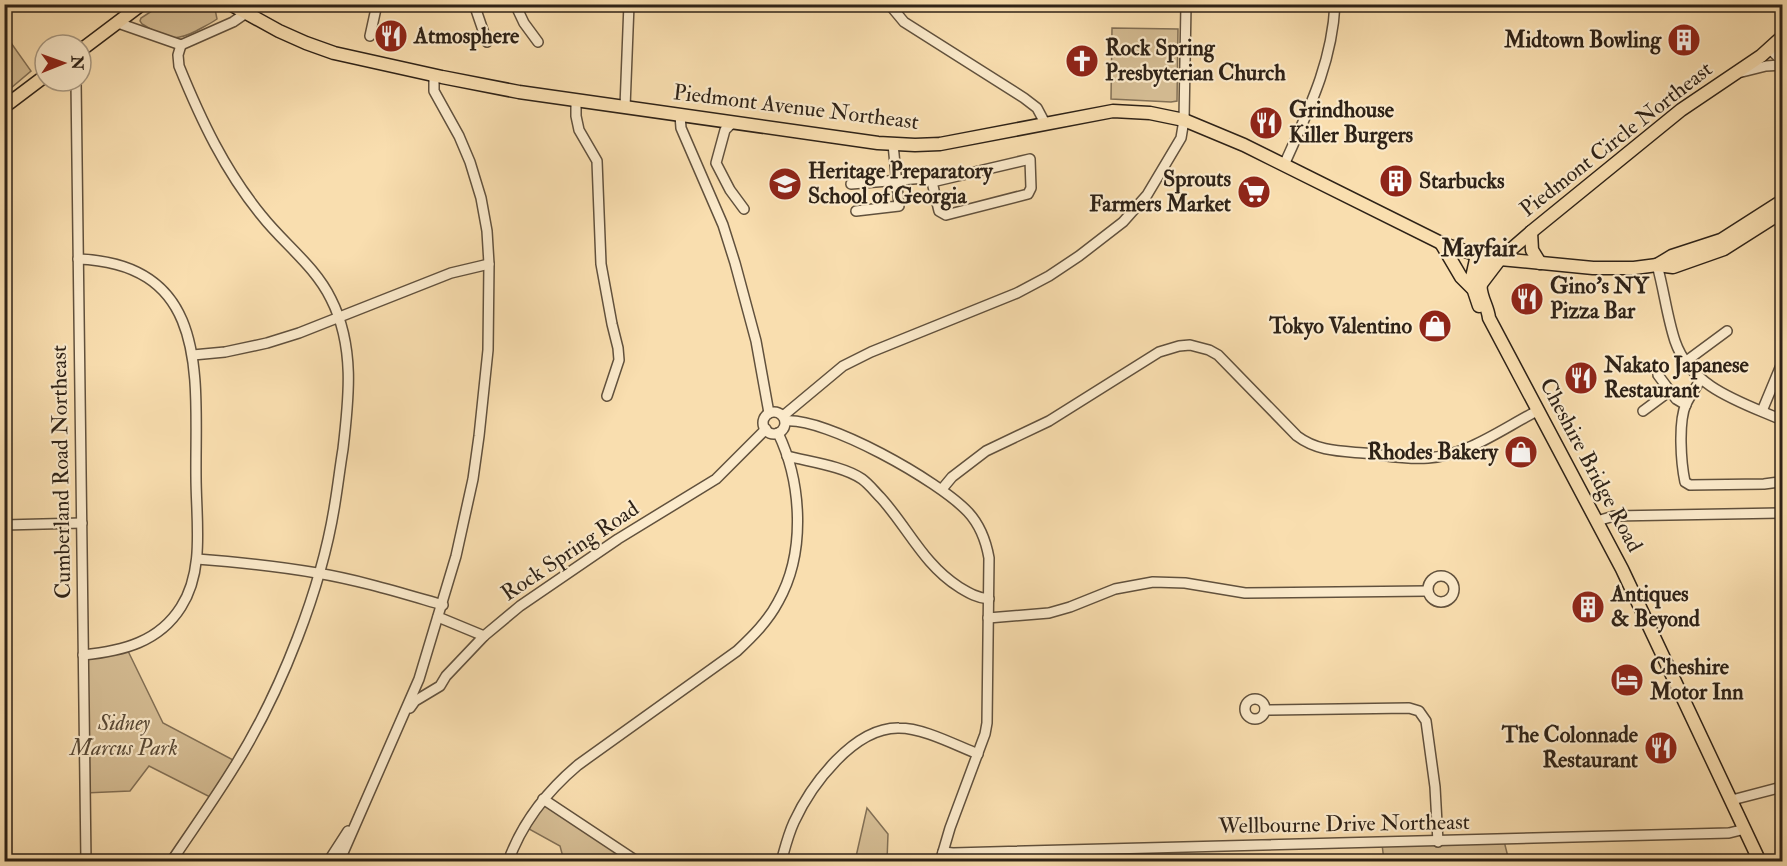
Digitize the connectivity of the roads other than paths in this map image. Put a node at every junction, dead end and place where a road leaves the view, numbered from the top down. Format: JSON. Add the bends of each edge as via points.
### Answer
{"nodes":[{"id":1,"x":142,"y":4,"type":"edge"},
{"id":2,"x":230,"y":4,"type":"edge"},
{"id":3,"x":376,"y":4,"type":"edge"},
{"id":4,"x":474,"y":4,"type":"edge"},
{"id":5,"x":515,"y":4,"type":"edge"},
{"id":6,"x":629,"y":4,"type":"edge"},
{"id":7,"x":889,"y":4,"type":"edge"},
{"id":8,"x":1186,"y":4,"type":"edge"},
{"id":9,"x":1335,"y":4,"type":"edge"},
{"id":10,"x":246,"y":13,"type":"junction"},
{"id":11,"x":118,"y":23,"type":"junction"},
{"id":12,"x":370,"y":36,"type":"dead end"},
{"id":13,"x":1782,"y":37,"type":"edge"},
{"id":14,"x":93,"y":41,"type":"edge"},
{"id":15,"x":487,"y":42,"type":"dead end"},
{"id":16,"x":538,"y":42,"type":"dead end"},
{"id":17,"x":181,"y":45,"type":"junction"},
{"id":18,"x":1766,"y":52,"type":"junction"},
{"id":19,"x":1780,"y":64,"type":"edge"},
{"id":20,"x":1734,"y":74,"type":"junction"},
{"id":21,"x":434,"y":76,"type":"junction"},
{"id":22,"x":33,"y":85,"type":"edge"},
{"id":23,"x":76,"y":93,"type":"edge"},
{"id":24,"x":576,"y":100,"type":"junction"},
{"id":25,"x":4,"y":107,"type":"edge"},
{"id":26,"x":625,"y":107,"type":"junction"},
{"id":27,"x":680,"y":115,"type":"junction"},
{"id":28,"x":1184,"y":120,"type":"junction"},
{"id":29,"x":733,"y":122,"type":"junction"},
{"id":30,"x":1045,"y":123,"type":"junction"},
{"id":31,"x":893,"y":144,"type":"junction"},
{"id":32,"x":1284,"y":165,"type":"junction"},
{"id":33,"x":896,"y":180,"type":"junction"},
{"id":34,"x":932,"y":182,"type":"junction"},
{"id":35,"x":851,"y":184,"type":"dead end"},
{"id":36,"x":1782,"y":201,"type":"edge"},
{"id":37,"x":744,"y":209,"type":"dead end"},
{"id":38,"x":856,"y":211,"type":"dead end"},
{"id":39,"x":1782,"y":213,"type":"edge"},
{"id":40,"x":1531,"y":232,"type":"junction"},
{"id":41,"x":1441,"y":243,"type":"junction"},
{"id":42,"x":1481,"y":256,"type":"junction"},
{"id":43,"x":78,"y":259,"type":"junction"},
{"id":44,"x":1500,"y":259,"type":"junction"},
{"id":45,"x":1539,"y":263,"type":"junction"},
{"id":46,"x":489,"y":264,"type":"junction"},
{"id":47,"x":1657,"y":265,"type":"junction"},
{"id":48,"x":1477,"y":286,"type":"junction"},
{"id":49,"x":340,"y":316,"type":"junction"},
{"id":50,"x":1727,"y":331,"type":"dead end"},
{"id":51,"x":193,"y":355,"type":"junction"},
{"id":52,"x":1685,"y":362,"type":"junction"},
{"id":53,"x":1782,"y":363,"type":"edge"},
{"id":54,"x":1658,"y":375,"type":"dead end"},
{"id":55,"x":1701,"y":379,"type":"junction"},
{"id":56,"x":1779,"y":382,"type":"edge"},
{"id":57,"x":1670,"y":391,"type":"junction"},
{"id":58,"x":607,"y":396,"type":"dead end"},
{"id":59,"x":1686,"y":405,"type":"junction"},
{"id":60,"x":1537,"y":411,"type":"junction"},
{"id":61,"x":1643,"y":411,"type":"dead end"},
{"id":62,"x":1762,"y":411,"type":"junction"},
{"id":63,"x":769,"y":413,"type":"junction"},
{"id":64,"x":784,"y":418,"type":"junction"},
{"id":65,"x":1782,"y":420,"type":"edge"},
{"id":66,"x":766,"y":429,"type":"junction"},
{"id":67,"x":778,"y":433,"type":"junction"},
{"id":68,"x":788,"y":456,"type":"junction"},
{"id":69,"x":1782,"y":478,"type":"edge"},
{"id":70,"x":942,"y":489,"type":"junction"},
{"id":71,"x":1782,"y":513,"type":"edge"},
{"id":72,"x":1597,"y":521,"type":"junction"},
{"id":73,"x":82,"y":523,"type":"junction"},
{"id":74,"x":4,"y":525,"type":"edge"},
{"id":75,"x":197,"y":559,"type":"junction"},
{"id":76,"x":318,"y":573,"type":"junction"},
{"id":77,"x":1427,"y":591,"type":"dead end"},
{"id":78,"x":988,"y":599,"type":"junction"},
{"id":79,"x":443,"y":605,"type":"junction"},
{"id":80,"x":438,"y":618,"type":"junction"},
{"id":81,"x":988,"y":618,"type":"junction"},
{"id":82,"x":484,"y":636,"type":"junction"},
{"id":83,"x":83,"y":655,"type":"junction"},
{"id":84,"x":446,"y":676,"type":"junction"},
{"id":85,"x":420,"y":679,"type":"junction"},
{"id":86,"x":1265,"y":710,"type":"dead end"},
{"id":87,"x":405,"y":714,"type":"junction"},
{"id":88,"x":978,"y":754,"type":"junction"},
{"id":89,"x":1782,"y":787,"type":"edge"},
{"id":90,"x":543,"y":799,"type":"junction"},
{"id":91,"x":1732,"y":800,"type":"junction"},
{"id":92,"x":358,"y":816,"type":"junction"},
{"id":93,"x":1745,"y":829,"type":"junction"},
{"id":94,"x":1438,"y":842,"type":"junction"},
{"id":95,"x":941,"y":857,"type":"edge"},
{"id":96,"x":86,"y":861,"type":"edge"},
{"id":97,"x":171,"y":861,"type":"edge"},
{"id":98,"x":328,"y":861,"type":"edge"},
{"id":99,"x":339,"y":861,"type":"edge"},
{"id":100,"x":508,"y":861,"type":"edge"},
{"id":101,"x":638,"y":861,"type":"edge"},
{"id":102,"x":781,"y":861,"type":"edge"},
{"id":103,"x":1760,"y":861,"type":"edge"}],
"edges":[{"from":1,"to":11,"type":"main road"},
{"from":2,"to":10,"type":"main road","name":"Piedmont Avenue Northeast"},
{"from":3,"to":12,"type":"street"},
{"from":4,"to":15,"type":"street"},
{"from":5,"to":16,"type":"street"},
{"from":6,"to":26,"type":"street"},
{"from":7,"to":30,"type":"street","via":[[904,22],[1019,94],[1037,108]]},
{"from":8,"to":28,"type":"street"},
{"from":9,"to":32,"type":"street","via":[[1323,74]]},
{"from":10,"to":17,"type":"street"},
{"from":10,"to":21,"type":"main road","name":"Piedmont Avenue Northeast","via":[[334,53]]},
{"from":11,"to":14,"type":"main road"},
{"from":11,"to":17,"type":"street"},
{"from":13,"to":18,"type":"main road","name":"Piedmont Circle Northeast"},
{"from":17,"to":49,"type":"street","via":[[179,66],[229,172],[263,218],[317,276]]},
{"from":18,"to":19,"type":"street"},
{"from":18,"to":20,"type":"main road","name":"Piedmont Circle Northeast"},
{"from":19,"to":20,"type":"street"},
{"from":20,"to":40,"type":"main road","name":"Piedmont Circle Northeast","via":[[1681,110]]},
{"from":21,"to":24,"type":"main road","name":"Piedmont Avenue Northeast"},
{"from":21,"to":46,"type":"street","via":[[434,90],[459,136],[476,180],[487,231]]},
{"from":22,"to":25,"type":"main road"},
{"from":23,"to":43,"type":"street","name":"Cumberland Road Northeast"},
{"from":24,"to":26,"type":"main road","name":"Piedmont Avenue Northeast"},
{"from":24,"to":58,"type":"street","via":[[579,130],[597,161],[601,264],[618,348],[619,360]]},
{"from":26,"to":27,"type":"main road","name":"Piedmont Avenue Northeast"},
{"from":27,"to":29,"type":"main road","name":"Piedmont Avenue Northeast"},
{"from":27,"to":63,"type":"street","via":[[681,128],[735,263],[756,341]]},
{"from":28,"to":30,"type":"main road","name":"Piedmont Avenue Northeast","via":[[1125,111]]},
{"from":28,"to":32,"type":"main road","name":"Piedmont Avenue Northeast"},
{"from":28,"to":64,"type":"street","via":[[1181,138],[1147,195],[1123,222],[1079,256],[1017,293],[843,366]]},
{"from":29,"to":31,"type":"main road","name":"Piedmont Avenue Northeast"},
{"from":29,"to":37,"type":"street","via":[[724,130],[716,163]]},
{"from":30,"to":31,"type":"main road","name":"Piedmont Avenue Northeast","via":[[955,142]]},
{"from":31,"to":33,"type":"street"},
{"from":32,"to":41,"type":"main road","name":"Piedmont Avenue Northeast"},
{"from":33,"to":34,"type":"street","via":[[925,178]]},
{"from":33,"to":35,"type":"street"},
{"from":33,"to":38,"type":"street","via":[[899,206]]},
{"from":34,"to":34,"type":"street","via":[[942,214],[970,210],[1028,194],[1030,159]]},
{"from":36,"to":47,"type":"main road","via":[[1721,240]]},
{"from":39,"to":47,"type":"main road","name":"Piedmont Avenue Northeast","via":[[1724,249],[1673,267]]},
{"from":40,"to":44,"type":"main road","name":"Piedmont Circle Northeast"},
{"from":40,"to":45,"type":"main road","via":[[1532,250]]},
{"from":41,"to":42,"type":"main road","name":"Piedmont Avenue Northeast"},
{"from":41,"to":48,"type":"main road","name":"Cheshire Bridge Road","via":[[1461,277]]},
{"from":42,"to":44,"type":"main road","name":"Piedmont Avenue Northeast"},
{"from":42,"to":48,"type":"main road","via":[[1471,276]]},
{"from":43,"to":51,"type":"street","via":[[119,264],[155,284],[181,316]]},
{"from":43,"to":73,"type":"street","name":"Cumberland Road Northeast"},
{"from":44,"to":45,"type":"main road","name":"Piedmont Avenue Northeast"},
{"from":44,"to":48,"type":"main road","name":"Piedmont Circle Northeast"},
{"from":45,"to":47,"type":"main road","name":"Piedmont Avenue Northeast","via":[[1611,269]]},
{"from":46,"to":49,"type":"street","via":[[451,273]]},
{"from":46,"to":79,"type":"street","via":[[488,350],[479,436],[465,517]]},
{"from":47,"to":52,"type":"street","via":[[1675,342]]},
{"from":48,"to":60,"type":"main road","name":"Cheshire Bridge Road","via":[[1482,313],[1489,318]]},
{"from":49,"to":51,"type":"street","via":[[267,343]]},
{"from":49,"to":76,"type":"street","via":[[349,359],[346,422],[335,504]]},
{"from":50,"to":52,"type":"street"},
{"from":51,"to":75,"type":"street"},
{"from":52,"to":55,"type":"street"},
{"from":53,"to":56,"type":"street"},
{"from":54,"to":57,"type":"street"},
{"from":55,"to":59,"type":"street"},
{"from":55,"to":62,"type":"street","via":[[1732,399]]},
{"from":56,"to":62,"type":"street"},
{"from":57,"to":59,"type":"street"},
{"from":57,"to":61,"type":"street"},
{"from":59,"to":69,"type":"street","via":[[1681,435],[1685,482],[1764,484]]},
{"from":60,"to":70,"type":"street","via":[[1469,447],[1441,456],[1413,458],[1327,450],[1298,436],[1218,355],[1200,347],[1179,346],[1159,352],[1049,421],[986,451]]},
{"from":60,"to":72,"type":"main road","name":"Cheshire Bridge Road"},
{"from":62,"to":65,"type":"street"},
{"from":63,"to":64,"type":"street","via":[[778,412]]},
{"from":63,"to":66,"type":"street","via":[[764,422]]},
{"from":64,"to":67,"type":"street","via":[[784,428]]},
{"from":64,"to":70,"type":"street","via":[[804,421],[848,438]]},
{"from":66,"to":67,"type":"street"},
{"from":66,"to":82,"type":"street","name":"Rock Spring Road","via":[[716,479],[578,565]]},
{"from":67,"to":68,"type":"street"},
{"from":68,"to":78,"type":"street","via":[[861,478],[889,507],[936,569],[974,596]]},
{"from":68,"to":90,"type":"street","via":[[796,500],[796,546],[787,583],[769,617],[737,651],[578,765]]},
{"from":70,"to":78,"type":"street","via":[[969,513],[983,534],[988,558]]},
{"from":71,"to":72,"type":"street","via":[[1614,516]]},
{"from":72,"to":91,"type":"main road","name":"Cheshire Bridge Road"},
{"from":73,"to":74,"type":"street"},
{"from":73,"to":83,"type":"street","name":"Cumberland Road Northeast"},
{"from":75,"to":76,"type":"street"},
{"from":75,"to":83,"type":"street","via":[[186,599],[161,630],[127,649]]},
{"from":76,"to":79,"type":"street"},
{"from":76,"to":97,"type":"street","via":[[300,630],[262,717],[231,772]]},
{"from":77,"to":81,"type":"street","via":[[1245,593],[1153,582],[1115,589],[1049,613]]},
{"from":78,"to":81,"type":"street"},
{"from":79,"to":80,"type":"street"},
{"from":80,"to":82,"type":"street"},
{"from":80,"to":85,"type":"street"},
{"from":81,"to":88,"type":"street","via":[[987,723]]},
{"from":82,"to":84,"type":"street","name":"Rock Spring Road"},
{"from":83,"to":96,"type":"street","name":"Cumberland Road Northeast"},
{"from":84,"to":85,"type":"street","via":[[431,685]]},
{"from":84,"to":87,"type":"street","name":"Rock Spring Road","via":[[440,686],[415,701]]},
{"from":85,"to":87,"type":"street"},
{"from":86,"to":94,"type":"street","via":[[1419,711],[1426,721]]},
{"from":87,"to":92,"type":"street"},
{"from":88,"to":95,"type":"street"},
{"from":88,"to":102,"type":"street","via":[[907,728],[872,733],[842,755],[816,784],[795,820]]},
{"from":89,"to":91,"type":"street"},
{"from":90,"to":100,"type":"street","via":[[521,831]]},
{"from":90,"to":101,"type":"street"},
{"from":91,"to":93,"type":"main road","name":"Cheshire Bridge Road"},
{"from":92,"to":98,"type":"street"},
{"from":92,"to":99,"type":"street"},
{"from":93,"to":94,"type":"street","name":"Wellbourne Drive Northeast","via":[[1729,833]]},
{"from":93,"to":103,"type":"main road","name":"Cheshire Bridge Road"},
{"from":94,"to":95,"type":"street","name":"Wellbourne Drive Northeast"}]}
